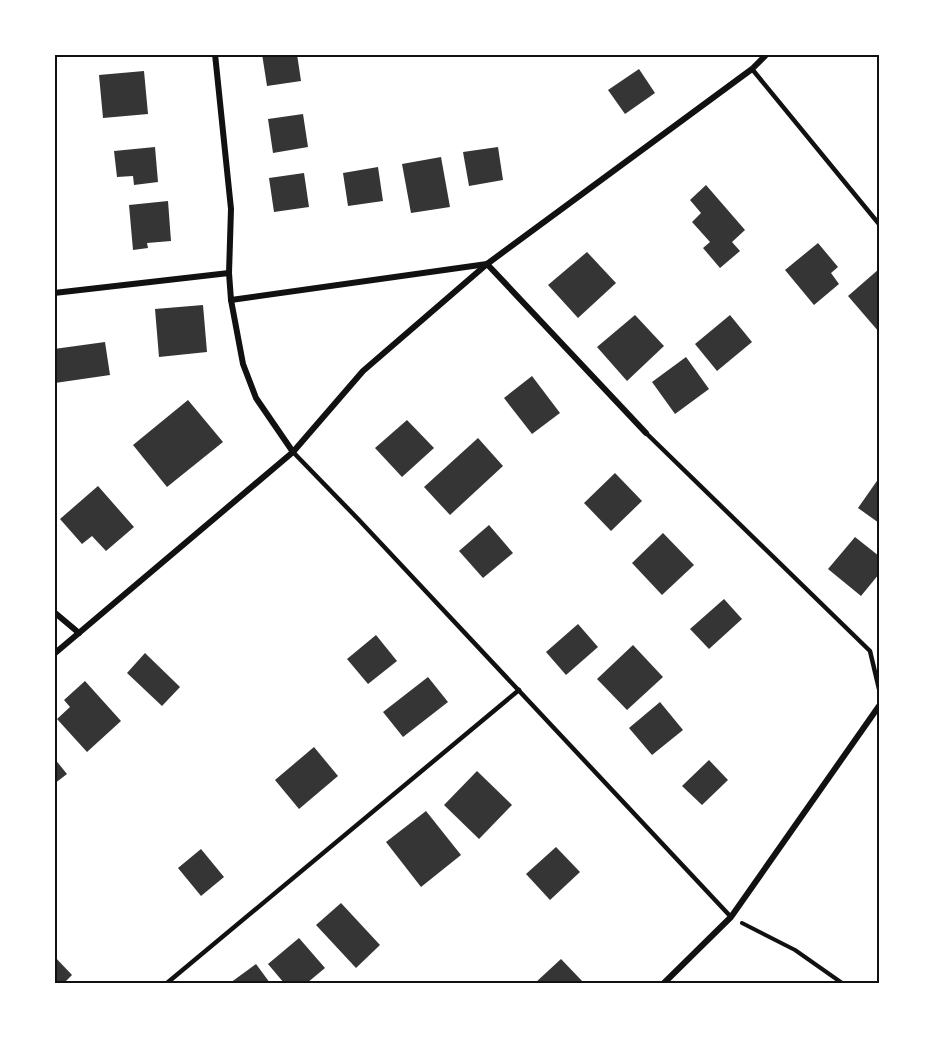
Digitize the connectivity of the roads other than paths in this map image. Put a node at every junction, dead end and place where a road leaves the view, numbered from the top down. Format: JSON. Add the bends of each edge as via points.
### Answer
{"nodes":[{"id":1,"x":215,"y":54,"type":"edge"},
{"id":2,"x":767,"y":54,"type":"edge"},
{"id":3,"x":752,"y":69,"type":"junction"},
{"id":4,"x":879,"y":224,"type":"edge"},
{"id":5,"x":488,"y":264,"type":"junction"},
{"id":6,"x":229,"y":273,"type":"junction"},
{"id":7,"x":54,"y":293,"type":"edge"},
{"id":8,"x":231,"y":300,"type":"junction"},
{"id":9,"x":646,"y":433,"type":"joint"},
{"id":10,"x":293,"y":452,"type":"junction"},
{"id":11,"x":54,"y":612,"type":"edge"},
{"id":12,"x":79,"y":633,"type":"junction"},
{"id":13,"x":54,"y":654,"type":"edge"},
{"id":14,"x":879,"y":689,"type":"edge"},
{"id":15,"x":519,"y":690,"type":"junction"},
{"id":16,"x":879,"y":706,"type":"edge"},
{"id":17,"x":731,"y":917,"type":"junction"},
{"id":18,"x":167,"y":983,"type":"edge"},
{"id":19,"x":664,"y":983,"type":"edge"}],
"edges":[{"from":1,"to":6,"type":"street","via":[[231,209]]},
{"from":2,"to":3,"type":"street"},
{"from":3,"to":4,"type":"lane"},
{"from":3,"to":5,"type":"street"},
{"from":5,"to":8,"type":"street"},
{"from":5,"to":9,"type":"street"},
{"from":5,"to":10,"type":"street","via":[[363,372]]},
{"from":6,"to":7,"type":"street"},
{"from":6,"to":8,"type":"street"},
{"from":8,"to":10,"type":"street","via":[[243,364],[256,398]]},
{"from":9,"to":14,"type":"lane","via":[[870,651]]},
{"from":10,"to":12,"type":"street"},
{"from":10,"to":15,"type":"lane"},
{"from":11,"to":12,"type":"street"},
{"from":12,"to":13,"type":"street"},
{"from":15,"to":17,"type":"lane"},
{"from":15,"to":18,"type":"lane"},
{"from":16,"to":17,"type":"street"},
{"from":17,"to":19,"type":"street"}]}
